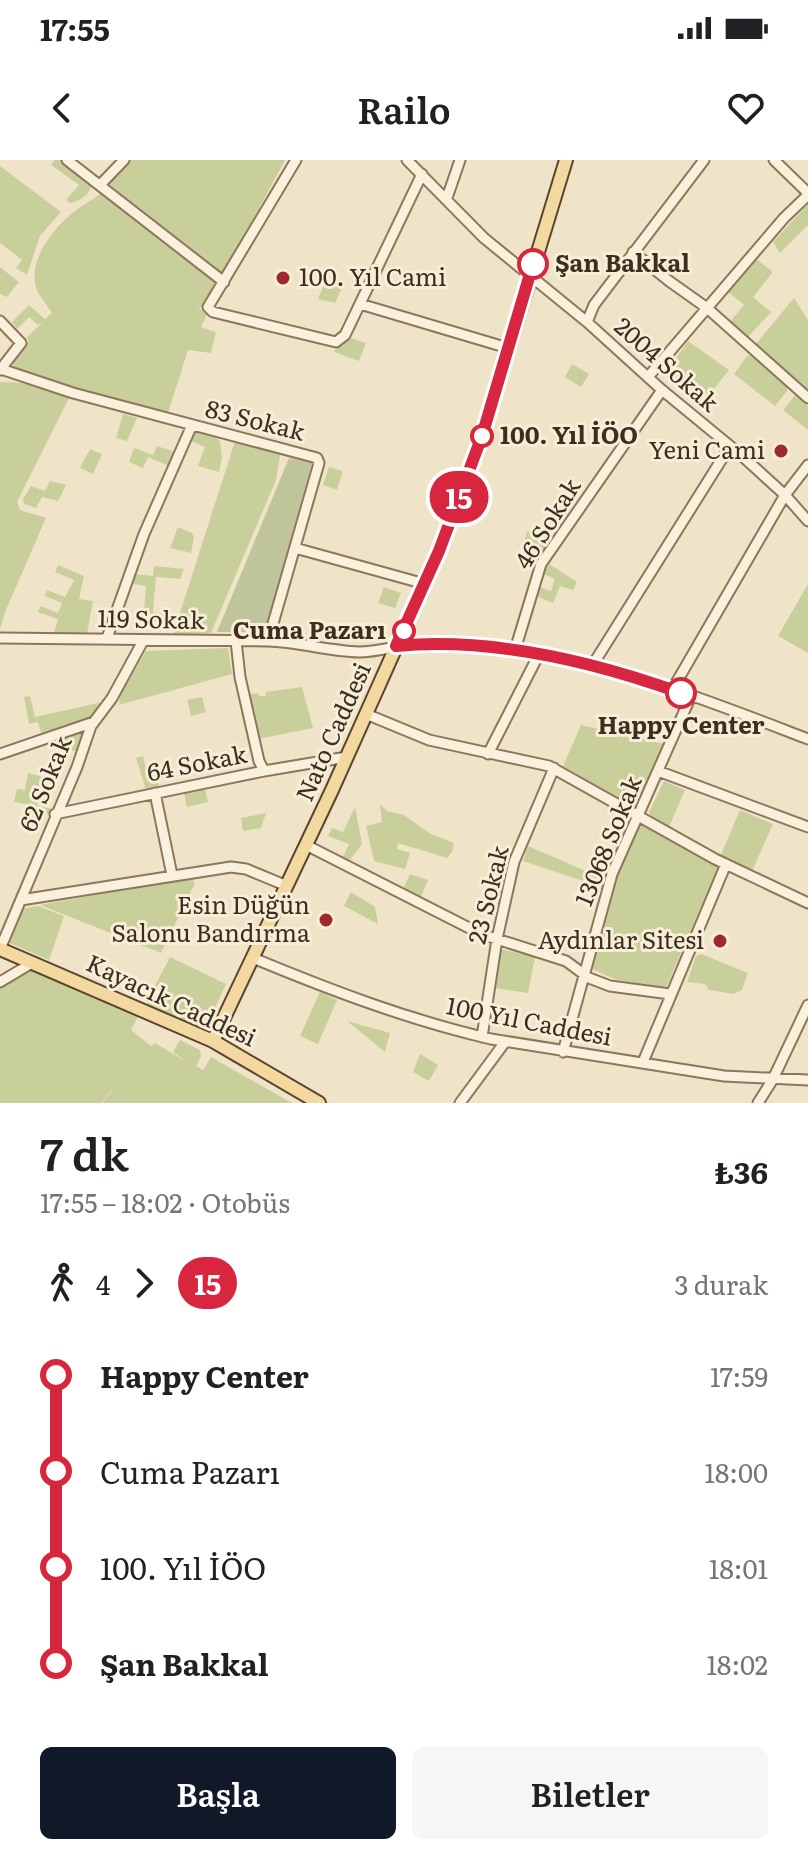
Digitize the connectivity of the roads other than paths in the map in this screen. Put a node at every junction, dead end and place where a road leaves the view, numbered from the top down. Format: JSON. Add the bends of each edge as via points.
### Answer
{"nodes":[{"id":1,"x":67,"y":160,"type":"edge"},
{"id":2,"x":124,"y":160,"type":"edge"},
{"id":3,"x":296,"y":160,"type":"edge"},
{"id":4,"x":407,"y":160,"type":"edge"},
{"id":5,"x":460,"y":160,"type":"edge"},
{"id":6,"x":566,"y":160,"type":"edge"},
{"id":7,"x":704,"y":160,"type":"edge"},
{"id":8,"x":774,"y":160,"type":"edge"},
{"id":9,"x":422,"y":174,"type":"junction"},
{"id":10,"x":100,"y":185,"type":"junction"},
{"id":11,"x":808,"y":194,"type":"edge"},
{"id":12,"x":447,"y":198,"type":"junction"},
{"id":13,"x":633,"y":252,"type":"junction"},
{"id":14,"x":529,"y":277,"type":"junction"},
{"id":15,"x":224,"y":282,"type":"junction"},
{"id":16,"x":360,"y":304,"type":"junction"},
{"id":17,"x":707,"y":308,"type":"junction"},
{"id":18,"x":0,"y":321,"type":"edge"},
{"id":19,"x":587,"y":322,"type":"junction"},
{"id":20,"x":508,"y":348,"type":"junction"},
{"id":21,"x":0,"y":370,"type":"edge"},
{"id":22,"x":648,"y":377,"type":"junction"},
{"id":23,"x":662,"y":390,"type":"junction"},
{"id":24,"x":808,"y":398,"type":"edge"},
{"id":25,"x":192,"y":425,"type":"junction"},
{"id":26,"x":730,"y":446,"type":"junction"},
{"id":27,"x":808,"y":465,"type":"edge"},
{"id":28,"x":785,"y":495,"type":"junction"},
{"id":29,"x":808,"y":521,"type":"edge"},
{"id":30,"x":295,"y":548,"type":"junction"},
{"id":31,"x":425,"y":584,"type":"junction"},
{"id":32,"x":0,"y":638,"type":"edge"},
{"id":33,"x":107,"y":638,"type":"junction"},
{"id":34,"x":143,"y":641,"type":"junction"},
{"id":35,"x":236,"y":641,"type":"junction"},
{"id":36,"x":268,"y":641,"type":"junction"},
{"id":37,"x":396,"y":646,"type":"junction"},
{"id":38,"x":515,"y":650,"type":"junction"},
{"id":39,"x":539,"y":654,"type":"junction"},
{"id":40,"x":592,"y":666,"type":"junction"},
{"id":41,"x":672,"y":690,"type":"junction"},
{"id":42,"x":691,"y":696,"type":"junction"},
{"id":43,"x":366,"y":714,"type":"junction"},
{"id":44,"x":94,"y":722,"type":"junction"},
{"id":45,"x":808,"y":739,"type":"edge"},
{"id":46,"x":0,"y":754,"type":"edge"},
{"id":47,"x":488,"y":754,"type":"junction"},
{"id":48,"x":347,"y":757,"type":"junction"},
{"id":49,"x":554,"y":768,"type":"junction"},
{"id":50,"x":264,"y":771,"type":"junction"},
{"id":51,"x":658,"y":771,"type":"junction"},
{"id":52,"x":155,"y":793,"type":"junction"},
{"id":53,"x":55,"y":814,"type":"junction"},
{"id":54,"x":637,"y":817,"type":"junction"},
{"id":55,"x":808,"y":827,"type":"edge"},
{"id":56,"x":306,"y":845,"type":"junction"},
{"id":57,"x":726,"y":864,"type":"junction"},
{"id":58,"x":172,"y":875,"type":"junction"},
{"id":59,"x":287,"y":886,"type":"junction"},
{"id":60,"x":21,"y":900,"type":"junction"},
{"id":61,"x":808,"y":903,"type":"edge"},
{"id":62,"x":497,"y":939,"type":"junction"},
{"id":63,"x":0,"y":949,"type":"edge"},
{"id":64,"x":253,"y":958,"type":"junction"},
{"id":65,"x":32,"y":963,"type":"junction"},
{"id":66,"x":583,"y":973,"type":"junction"},
{"id":67,"x":0,"y":982,"type":"edge"},
{"id":68,"x":670,"y":994,"type":"junction"},
{"id":69,"x":808,"y":1005,"type":"edge"},
{"id":70,"x":482,"y":1037,"type":"junction"},
{"id":71,"x":213,"y":1041,"type":"junction"},
{"id":72,"x":505,"y":1042,"type":"junction"},
{"id":73,"x":563,"y":1052,"type":"junction"},
{"id":74,"x":643,"y":1062,"type":"junction"},
{"id":75,"x":773,"y":1079,"type":"junction"},
{"id":76,"x":808,"y":1080,"type":"edge"},
{"id":77,"x":319,"y":1103,"type":"edge"},
{"id":78,"x":460,"y":1103,"type":"edge"},
{"id":79,"x":758,"y":1103,"type":"edge"}],
"edges":[{"from":1,"to":10,"type":"street"},
{"from":2,"to":10,"type":"street"},
{"from":3,"to":15,"type":"street"},
{"from":4,"to":9,"type":"street","name":"2004 Sokak"},
{"from":5,"to":12,"type":"street"},
{"from":6,"to":14,"type":"main road","name":"Nato Caddesi"},
{"from":7,"to":13,"type":"street"},
{"from":8,"to":11,"type":"street"},
{"from":9,"to":12,"type":"street","name":"2004 Sokak"},
{"from":9,"to":16,"type":"street"},
{"from":10,"to":15,"type":"street"},
{"from":11,"to":17,"type":"street"},
{"from":12,"to":14,"type":"street","name":"2004 Sokak"},
{"from":13,"to":17,"type":"street"},
{"from":13,"to":19,"type":"street"},
{"from":14,"to":19,"type":"street","name":"2004 Sokak"},
{"from":14,"to":20,"type":"main road","name":"Nato Caddesi"},
{"from":15,"to":16,"type":"street","via":[[208,302],[217,313],[333,342],[340,341]]},
{"from":16,"to":20,"type":"street"},
{"from":17,"to":22,"type":"street"},
{"from":17,"to":24,"type":"street"},
{"from":18,"to":21,"type":"street","via":[[21,343]]},
{"from":19,"to":22,"type":"street","name":"2004 Sokak"},
{"from":20,"to":31,"type":"main road","name":"Nato Caddesi","via":[[482,436]]},
{"from":21,"to":25,"type":"street","name":"83 Sokak"},
{"from":22,"to":23,"type":"street","name":"2004 Sokak"},
{"from":23,"to":26,"type":"street","name":"2004 Sokak"},
{"from":23,"to":38,"type":"street","name":"46 Sokak","via":[[541,564]]},
{"from":25,"to":30,"type":"street","name":"83 Sokak","via":[[317,458]]},
{"from":25,"to":33,"type":"street","via":[[144,534]]},
{"from":26,"to":28,"type":"street","name":"2004 Sokak"},
{"from":26,"to":40,"type":"street"},
{"from":27,"to":28,"type":"street"},
{"from":28,"to":29,"type":"street","name":"2004 Sokak"},
{"from":28,"to":41,"type":"street"},
{"from":30,"to":31,"type":"street"},
{"from":30,"to":36,"type":"street","name":"83 Sokak"},
{"from":31,"to":37,"type":"main road","name":"Nato Caddesi"},
{"from":32,"to":33,"type":"street","name":"119 Sokak"},
{"from":33,"to":34,"type":"street","name":"119 Sokak"},
{"from":34,"to":35,"type":"street","name":"119 Sokak"},
{"from":34,"to":44,"type":"street","name":"62 Sokak"},
{"from":35,"to":36,"type":"street","name":"119 Sokak"},
{"from":35,"to":50,"type":"street"},
{"from":36,"to":37,"type":"street","name":"119 Sokak","via":[[351,652]]},
{"from":37,"to":38,"type":"street","name":"119 Sokak"},
{"from":37,"to":43,"type":"main road","name":"Nato Caddesi"},
{"from":38,"to":39,"type":"street","name":"119 Sokak"},
{"from":39,"to":40,"type":"street","name":"119 Sokak"},
{"from":39,"to":47,"type":"street"},
{"from":40,"to":41,"type":"street","name":"119 Sokak"},
{"from":41,"to":42,"type":"street","name":"119 Sokak"},
{"from":42,"to":45,"type":"street","name":"119 Sokak"},
{"from":42,"to":51,"type":"street","name":"13068 Sokak"},
{"from":43,"to":47,"type":"street","via":[[413,734]]},
{"from":43,"to":48,"type":"main road","name":"Nato Caddesi"},
{"from":44,"to":46,"type":"street"},
{"from":44,"to":53,"type":"street","name":"62 Sokak"},
{"from":47,"to":49,"type":"street"},
{"from":48,"to":50,"type":"street","name":"64 Sokak"},
{"from":48,"to":56,"type":"main road","name":"Nato Caddesi"},
{"from":49,"to":54,"type":"street"},
{"from":49,"to":62,"type":"street","name":"23 Sokak","via":[[514,862]]},
{"from":50,"to":52,"type":"street","name":"64 Sokak"},
{"from":51,"to":54,"type":"street","name":"13068 Sokak"},
{"from":51,"to":55,"type":"street"},
{"from":52,"to":53,"type":"street","name":"64 Sokak"},
{"from":52,"to":58,"type":"street"},
{"from":53,"to":60,"type":"street","name":"62 Sokak"},
{"from":54,"to":57,"type":"street"},
{"from":54,"to":66,"type":"street","name":"13068 Sokak","via":[[612,874]]},
{"from":56,"to":59,"type":"main road","name":"Nato Caddesi"},
{"from":56,"to":62,"type":"street"},
{"from":57,"to":61,"type":"street"},
{"from":57,"to":68,"type":"street"},
{"from":58,"to":59,"type":"street","via":[[236,867]]},
{"from":58,"to":60,"type":"street"},
{"from":59,"to":64,"type":"main road","name":"Nato Caddesi"},
{"from":60,"to":63,"type":"street","name":"62 Sokak"},
{"from":62,"to":66,"type":"street","via":[[566,961]]},
{"from":62,"to":70,"type":"street","name":"23 Sokak"},
{"from":63,"to":65,"type":"main road","name":"Kayacık Caddesi"},
{"from":64,"to":70,"type":"street","name":"100 Yıl Caddesi","via":[[344,995]]},
{"from":64,"to":71,"type":"main road","name":"Nato Caddesi"},
{"from":65,"to":67,"type":"street"},
{"from":65,"to":71,"type":"main road","name":"Kayacık Caddesi"},
{"from":66,"to":68,"type":"street","via":[[610,986]]},
{"from":66,"to":73,"type":"street","name":"13068 Sokak"},
{"from":68,"to":74,"type":"street"},
{"from":69,"to":75,"type":"street"},
{"from":70,"to":72,"type":"street","name":"100 Yıl Caddesi"},
{"from":71,"to":77,"type":"main road","name":"Kayacık Caddesi"},
{"from":72,"to":73,"type":"street","name":"100 Yıl Caddesi"},
{"from":72,"to":78,"type":"street"},
{"from":73,"to":74,"type":"street","name":"100 Yıl Caddesi"},
{"from":74,"to":75,"type":"street","name":"100 Yıl Caddesi"},
{"from":75,"to":76,"type":"street","name":"100 Yıl Caddesi"},
{"from":75,"to":79,"type":"street"}]}
